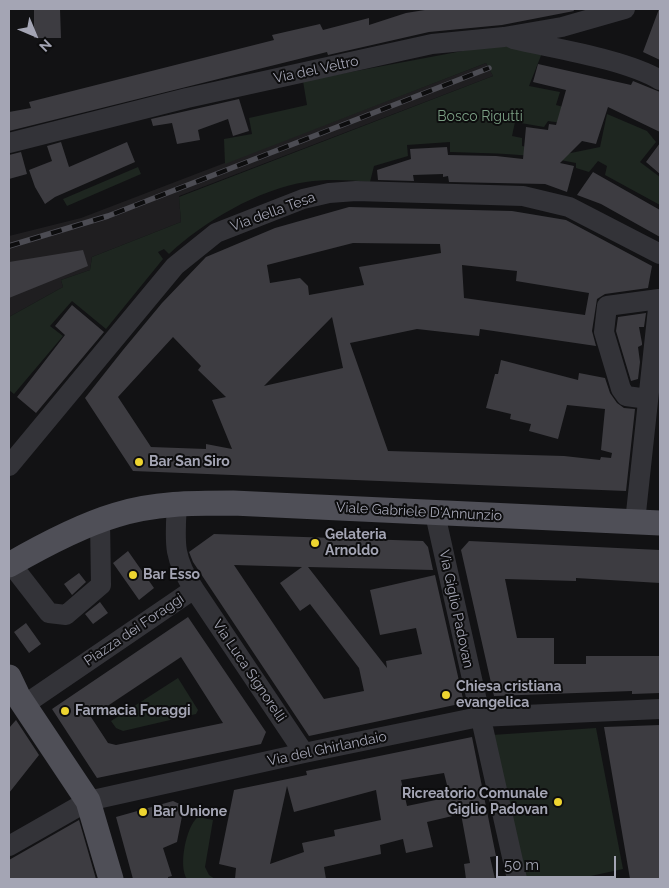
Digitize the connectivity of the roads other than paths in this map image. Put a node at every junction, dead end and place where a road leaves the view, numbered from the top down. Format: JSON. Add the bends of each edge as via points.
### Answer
{"nodes":[{"id":1,"x":625,"y":9,"type":"edge"},
{"id":2,"x":504,"y":37,"type":"junction"},
{"id":3,"x":660,"y":80,"type":"edge"},
{"id":4,"x":9,"y":143,"type":"edge"},
{"id":5,"x":660,"y":254,"type":"edge"},
{"id":6,"x":660,"y":297,"type":"edge"},
{"id":7,"x":648,"y":399,"type":"junction"},
{"id":8,"x":9,"y":466,"type":"edge"},
{"id":9,"x":177,"y":504,"type":"junction"},
{"id":10,"x":435,"y":514,"type":"junction"},
{"id":11,"x":100,"y":520,"type":"junction"},
{"id":12,"x":634,"y":522,"type":"junction"},
{"id":13,"x":660,"y":523,"type":"edge"},
{"id":14,"x":10,"y":564,"type":"edge"},
{"id":15,"x":194,"y":589,"type":"junction"},
{"id":16,"x":9,"y":677,"type":"edge"},
{"id":17,"x":24,"y":705,"type":"junction"},
{"id":18,"x":660,"y":709,"type":"edge"},
{"id":19,"x":479,"y":716,"type":"junction"},
{"id":20,"x":304,"y":753,"type":"junction"},
{"id":21,"x":88,"y":801,"type":"junction"},
{"id":22,"x":9,"y":846,"type":"edge"},
{"id":23,"x":110,"y":879,"type":"edge"},
{"id":24,"x":517,"y":879,"type":"edge"}],
"edges":[{"from":1,"to":2,"type":"street","name":"Via del Veltro","via":[[562,27]]},
{"from":2,"to":3,"type":"street","via":[[614,63],[649,73]]},
{"from":2,"to":4,"type":"street","name":"Via del Veltro","via":[[432,44],[187,98]]},
{"from":5,"to":8,"type":"street","name":"Via della Tesa","via":[[570,206],[523,196],[356,191],[303,199],[216,233],[175,266]]},
{"from":6,"to":7,"type":"street"},
{"from":6,"to":7,"type":"street","via":[[607,306],[604,319],[606,343],[621,389],[626,396]]},
{"from":7,"to":12,"type":"street"},
{"from":9,"to":10,"type":"main road","name":"Viale Gabriele D'Annunzio","via":[[233,503]]},
{"from":9,"to":11,"type":"main road","via":[[144,508]]},
{"from":9,"to":15,"type":"street","name":"Piazza dei Foraggi","via":[[177,558]]},
{"from":10,"to":12,"type":"main road","name":"Viale Gabriele D'Annunzio"},
{"from":10,"to":19,"type":"street","name":"Via Giglio Padovan"},
{"from":11,"to":14,"type":"main road"},
{"from":11,"to":14,"type":"street","via":[[100,585],[66,615],[48,613]]},
{"from":12,"to":13,"type":"main road","name":"Viale Gabriele D'Annunzio"},
{"from":15,"to":17,"type":"street","name":"Piazza dei Foraggi"},
{"from":15,"to":20,"type":"street","name":"Via Luca Signorelli"},
{"from":16,"to":17,"type":"main road"},
{"from":17,"to":21,"type":"main road"},
{"from":18,"to":19,"type":"street","name":"Via del Ghirlandaio"},
{"from":19,"to":20,"type":"street","name":"Via del Ghirlandaio"},
{"from":19,"to":24,"type":"street","name":"Via Giglio Padovan"},
{"from":20,"to":21,"type":"street","name":"Via del Ghirlandaio"},
{"from":21,"to":22,"type":"street","name":"Via del Ghirlandaio"},
{"from":21,"to":23,"type":"main road"}]}
